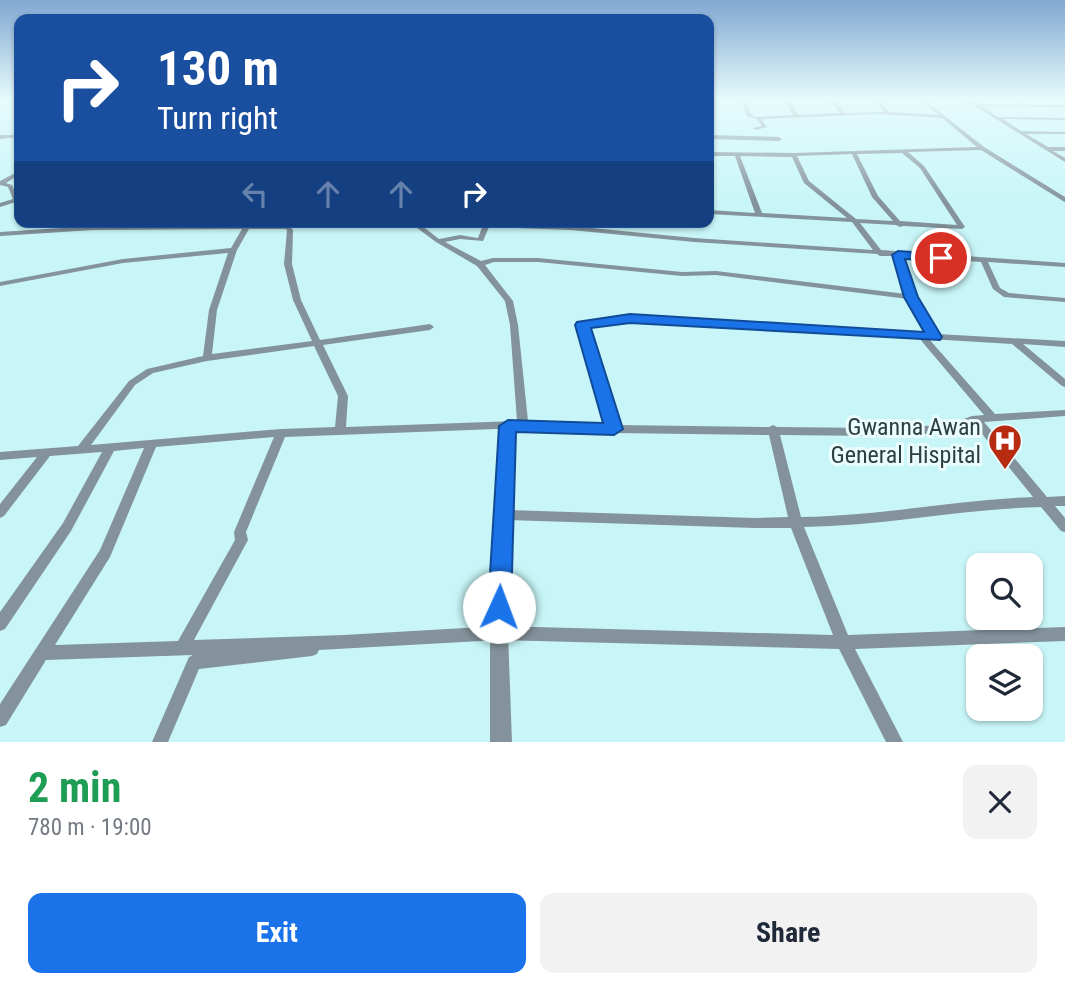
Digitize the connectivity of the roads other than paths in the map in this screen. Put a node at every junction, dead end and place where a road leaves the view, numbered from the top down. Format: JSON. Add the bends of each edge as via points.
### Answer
{"nodes":[{"id":1,"x":963,"y":134,"type":"edge"},
{"id":2,"x":1021,"y":134,"type":"edge"},
{"id":3,"x":714,"y":137,"type":"edge"},
{"id":4,"x":779,"y":139,"type":"dead end"},
{"id":5,"x":982,"y":148,"type":"junction"},
{"id":6,"x":1047,"y":149,"type":"junction"},
{"id":7,"x":1065,"y":149,"type":"edge"},
{"id":8,"x":903,"y":151,"type":"junction"},
{"id":9,"x":854,"y":153,"type":"junction"},
{"id":10,"x":714,"y":154,"type":"edge"},
{"id":11,"x":737,"y":155,"type":"junction"},
{"id":12,"x":794,"y":155,"type":"junction"},
{"id":13,"x":1065,"y":160,"type":"edge"},
{"id":14,"x":14,"y":176,"type":"edge"},
{"id":15,"x":14,"y":195,"type":"edge"},
{"id":16,"x":1065,"y":200,"type":"edge"},
{"id":17,"x":714,"y":212,"type":"edge"},
{"id":18,"x":759,"y":215,"type":"junction"},
{"id":19,"x":857,"y":223,"type":"junction"},
{"id":20,"x":900,"y":225,"type":"junction"},
{"id":21,"x":105,"y":228,"type":"edge"},
{"id":22,"x":246,"y":228,"type":"edge"},
{"id":23,"x":286,"y":228,"type":"edge"},
{"id":24,"x":420,"y":228,"type":"edge"},
{"id":25,"x":485,"y":228,"type":"edge"},
{"id":26,"x":571,"y":228,"type":"edge"},
{"id":27,"x":0,"y":234,"type":"edge"},
{"id":28,"x":438,"y":241,"type":"junction"},
{"id":29,"x":233,"y":250,"type":"junction"},
{"id":30,"x":880,"y":254,"type":"junction"},
{"id":31,"x":898,"y":255,"type":"junction"},
{"id":32,"x":985,"y":261,"type":"junction"},
{"id":33,"x":480,"y":264,"type":"junction"},
{"id":34,"x":1065,"y":265,"type":"edge"},
{"id":35,"x":0,"y":284,"type":"edge"},
{"id":36,"x":911,"y":297,"type":"junction"},
{"id":37,"x":1065,"y":300,"type":"edge"},
{"id":38,"x":430,"y":327,"type":"dead end"},
{"id":39,"x":922,"y":336,"type":"junction"},
{"id":40,"x":935,"y":337,"type":"junction"},
{"id":41,"x":1015,"y":342,"type":"junction"},
{"id":42,"x":317,"y":344,"type":"junction"},
{"id":43,"x":1065,"y":344,"type":"edge"},
{"id":44,"x":207,"y":358,"type":"junction"},
{"id":45,"x":1065,"y":384,"type":"edge"},
{"id":46,"x":1065,"y":413,"type":"edge"},
{"id":47,"x":992,"y":418,"type":"junction"},
{"id":48,"x":975,"y":419,"type":"junction"},
{"id":49,"x":515,"y":425,"type":"junction"},
{"id":50,"x":614,"y":429,"type":"junction"},
{"id":51,"x":773,"y":429,"type":"junction"},
{"id":52,"x":340,"y":431,"type":"junction"},
{"id":53,"x":281,"y":433,"type":"junction"},
{"id":54,"x":152,"y":443,"type":"junction"},
{"id":55,"x":111,"y":446,"type":"junction"},
{"id":56,"x":81,"y":450,"type":"junction"},
{"id":57,"x":46,"y":453,"type":"junction"},
{"id":58,"x":0,"y":456,"type":"edge"},
{"id":59,"x":1065,"y":501,"type":"edge"},
{"id":60,"x":1044,"y":502,"type":"junction"},
{"id":61,"x":0,"y":513,"type":"edge"},
{"id":62,"x":505,"y":515,"type":"junction"},
{"id":63,"x":796,"y":523,"type":"junction"},
{"id":64,"x":1065,"y":527,"type":"edge"},
{"id":65,"x":0,"y":624,"type":"edge"},
{"id":66,"x":499,"y":633,"type":"junction"},
{"id":67,"x":1065,"y":634,"type":"edge"},
{"id":68,"x":408,"y":638,"type":"junction"},
{"id":69,"x":344,"y":642,"type":"junction"},
{"id":70,"x":843,"y":642,"type":"junction"},
{"id":71,"x":41,"y":653,"type":"junction"},
{"id":72,"x":0,"y":719,"type":"edge"},
{"id":73,"x":159,"y":742,"type":"edge"},
{"id":74,"x":501,"y":742,"type":"edge"},
{"id":75,"x":895,"y":742,"type":"edge"}],
"edges":[{"from":1,"to":5,"type":"street"},
{"from":2,"to":6,"type":"street"},
{"from":3,"to":4,"type":"street"},
{"from":5,"to":8,"type":"street"},
{"from":5,"to":16,"type":"street"},
{"from":6,"to":7,"type":"street"},
{"from":6,"to":13,"type":"street"},
{"from":8,"to":9,"type":"street"},
{"from":8,"to":20,"type":"street","via":[[922,167],[962,225]]},
{"from":9,"to":12,"type":"street"},
{"from":9,"to":20,"type":"street","via":[[872,194]]},
{"from":10,"to":11,"type":"street"},
{"from":11,"to":12,"type":"street"},
{"from":11,"to":18,"type":"street"},
{"from":12,"to":19,"type":"street","via":[[806,182]]},
{"from":14,"to":15,"type":"street","via":[[1,183],[10,186]]},
{"from":17,"to":18,"type":"street"},
{"from":18,"to":19,"type":"street"},
{"from":19,"to":20,"type":"street"},
{"from":19,"to":30,"type":"street"},
{"from":21,"to":27,"type":"street"},
{"from":22,"to":29,"type":"street"},
{"from":23,"to":42,"type":"street","via":[[288,264],[297,300]]},
{"from":24,"to":28,"type":"street"},
{"from":25,"to":28,"type":"street","via":[[481,240]]},
{"from":26,"to":30,"type":"street"},
{"from":28,"to":33,"type":"street"},
{"from":29,"to":35,"type":"street","via":[[123,261]]},
{"from":29,"to":44,"type":"street","via":[[213,310]]},
{"from":30,"to":31,"type":"street"},
{"from":31,"to":32,"type":"street"},
{"from":31,"to":36,"type":"street"},
{"from":32,"to":34,"type":"street"},
{"from":32,"to":37,"type":"street","via":[[997,289],[1007,295]]},
{"from":33,"to":36,"type":"street","via":[[538,260],[716,273]]},
{"from":33,"to":49,"type":"street","via":[[509,301],[514,325]]},
{"from":36,"to":40,"type":"street"},
{"from":38,"to":42,"type":"street"},
{"from":39,"to":40,"type":"street"},
{"from":39,"to":47,"type":"street"},
{"from":39,"to":50,"type":"street","via":[[630,318],[583,325]]},
{"from":40,"to":41,"type":"street"},
{"from":41,"to":43,"type":"street"},
{"from":41,"to":45,"type":"street"},
{"from":42,"to":44,"type":"street"},
{"from":42,"to":52,"type":"street","via":[[343,396]]},
{"from":44,"to":56,"type":"street","via":[[138,377]]},
{"from":46,"to":47,"type":"street"},
{"from":47,"to":48,"type":"street"},
{"from":48,"to":51,"type":"street","via":[[948,429]]},
{"from":48,"to":60,"type":"street"},
{"from":49,"to":50,"type":"street"},
{"from":49,"to":52,"type":"street"},
{"from":49,"to":62,"type":"street"},
{"from":50,"to":51,"type":"street"},
{"from":51,"to":63,"type":"street"},
{"from":52,"to":53,"type":"street"},
{"from":53,"to":54,"type":"street"},
{"from":53,"to":69,"type":"street","via":[[240,532],[242,540],[183,646]]},
{"from":54,"to":55,"type":"street"},
{"from":54,"to":71,"type":"street","via":[[105,553]]},
{"from":55,"to":56,"type":"street"},
{"from":55,"to":65,"type":"street","via":[[67,527]]},
{"from":56,"to":57,"type":"street"},
{"from":57,"to":58,"type":"street"},
{"from":57,"to":61,"type":"street"},
{"from":59,"to":60,"type":"street"},
{"from":60,"to":63,"type":"street"},
{"from":60,"to":64,"type":"street"},
{"from":62,"to":63,"type":"street"},
{"from":62,"to":66,"type":"street"},
{"from":63,"to":70,"type":"street"},
{"from":66,"to":68,"type":"street"},
{"from":66,"to":70,"type":"street"},
{"from":66,"to":74,"type":"street"},
{"from":67,"to":70,"type":"street"},
{"from":68,"to":69,"type":"street"},
{"from":68,"to":73,"type":"street","via":[[194,662]]},
{"from":69,"to":71,"type":"street"},
{"from":70,"to":75,"type":"street"},
{"from":71,"to":72,"type":"street"}]}
